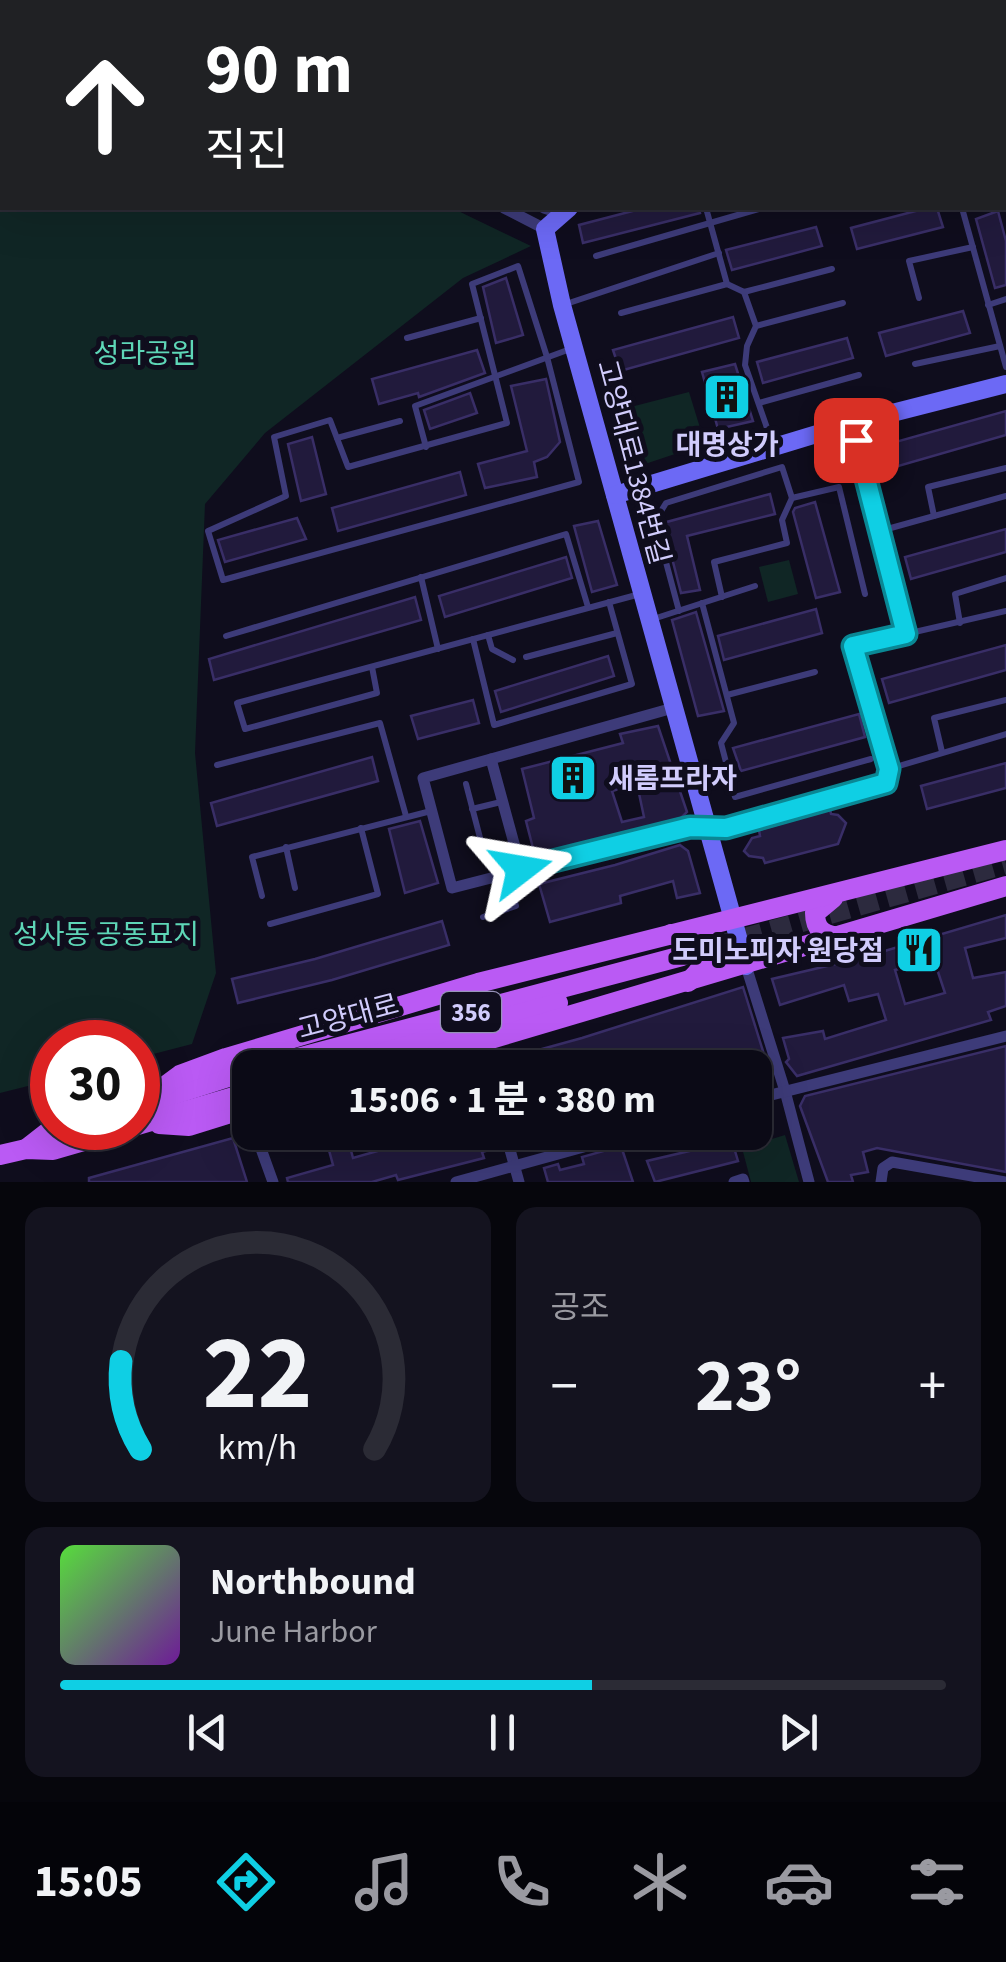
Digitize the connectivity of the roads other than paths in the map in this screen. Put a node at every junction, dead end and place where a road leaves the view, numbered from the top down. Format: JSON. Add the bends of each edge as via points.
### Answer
{"nodes":[{"id":1,"x":508,"y":210,"type":"edge"},
{"id":2,"x":558,"y":210,"type":"edge"},
{"id":3,"x":707,"y":210,"type":"edge"},
{"id":4,"x":755,"y":210,"type":"edge"},
{"id":5,"x":963,"y":210,"type":"edge"},
{"id":6,"x":710,"y":222,"type":"junction"},
{"id":7,"x":545,"y":229,"type":"junction"},
{"id":8,"x":972,"y":247,"type":"junction"},
{"id":9,"x":719,"y":253,"type":"junction"},
{"id":10,"x":596,"y":256,"type":"dead end"},
{"id":11,"x":832,"y":269,"type":"dead end"},
{"id":12,"x":727,"y":284,"type":"junction"},
{"id":13,"x":744,"y":292,"type":"junction"},
{"id":14,"x":919,"y":298,"type":"dead end"},
{"id":15,"x":1006,"y":299,"type":"edge"},
{"id":16,"x":843,"y":303,"type":"dead end"},
{"id":17,"x":562,"y":305,"type":"junction"},
{"id":18,"x":988,"y":305,"type":"junction"},
{"id":19,"x":621,"y":313,"type":"dead end"},
{"id":20,"x":481,"y":318,"type":"junction"},
{"id":21,"x":756,"y":326,"type":"junction"},
{"id":22,"x":407,"y":338,"type":"dead end"},
{"id":23,"x":1000,"y":346,"type":"junction"},
{"id":24,"x":574,"y":348,"type":"junction"},
{"id":25,"x":547,"y":358,"type":"junction"},
{"id":26,"x":915,"y":364,"type":"dead end"},
{"id":27,"x":1006,"y":367,"type":"edge"},
{"id":28,"x":497,"y":374,"type":"junction"},
{"id":29,"x":859,"y":376,"type":"dead end"},
{"id":30,"x":1006,"y":384,"type":"edge"},
{"id":31,"x":759,"y":403,"type":"junction"},
{"id":32,"x":400,"y":421,"type":"dead end"},
{"id":33,"x":852,"y":424,"type":"junction"},
{"id":34,"x":337,"y":438,"type":"junction"},
{"id":35,"x":774,"y":446,"type":"junction"},
{"id":36,"x":426,"y":447,"type":"junction"},
{"id":37,"x":1006,"y":468,"type":"edge"},
{"id":38,"x":615,"y":494,"type":"junction"},
{"id":39,"x":1006,"y":496,"type":"edge"},
{"id":40,"x":792,"y":498,"type":"junction"},
{"id":41,"x":934,"y":516,"type":"junction"},
{"id":42,"x":880,"y":531,"type":"junction"},
{"id":43,"x":421,"y":577,"type":"junction"},
{"id":44,"x":1006,"y":578,"type":"edge"},
{"id":45,"x":755,"y":586,"type":"dead end"},
{"id":46,"x":641,"y":594,"type":"junction"},
{"id":47,"x":864,"y":594,"type":"dead end"},
{"id":48,"x":722,"y":597,"type":"junction"},
{"id":49,"x":608,"y":602,"type":"junction"},
{"id":50,"x":702,"y":603,"type":"junction"},
{"id":51,"x":588,"y":607,"type":"junction"},
{"id":52,"x":679,"y":610,"type":"junction"},
{"id":53,"x":1006,"y":610,"type":"edge"},
{"id":54,"x":648,"y":620,"type":"junction"},
{"id":55,"x":960,"y":623,"type":"junction"},
{"id":56,"x":618,"y":632,"type":"junction"},
{"id":57,"x":906,"y":634,"type":"junction"},
{"id":58,"x":488,"y":635,"type":"junction"},
{"id":59,"x":226,"y":636,"type":"dead end"},
{"id":60,"x":473,"y":639,"type":"junction"},
{"id":61,"x":438,"y":649,"type":"junction"},
{"id":62,"x":526,"y":657,"type":"dead end"},
{"id":63,"x":513,"y":660,"type":"dead end"},
{"id":64,"x":372,"y":667,"type":"junction"},
{"id":65,"x":816,"y":672,"type":"dead end"},
{"id":66,"x":727,"y":695,"type":"junction"},
{"id":67,"x":1006,"y":700,"type":"edge"},
{"id":68,"x":674,"y":708,"type":"junction"},
{"id":69,"x":1006,"y":734,"type":"edge"},
{"id":70,"x":942,"y":752,"type":"junction"},
{"id":71,"x":491,"y":759,"type":"junction"},
{"id":72,"x":871,"y":759,"type":"dead end"},
{"id":73,"x":218,"y":765,"type":"dead end"},
{"id":74,"x":889,"y":769,"type":"junction"},
{"id":75,"x":466,"y":784,"type":"dead end"},
{"id":76,"x":502,"y":802,"type":"junction"},
{"id":77,"x":472,"y":809,"type":"junction"},
{"id":78,"x":431,"y":811,"type":"junction"},
{"id":79,"x":406,"y":816,"type":"junction"},
{"id":80,"x":710,"y":826,"type":"junction"},
{"id":81,"x":362,"y":828,"type":"junction"},
{"id":82,"x":286,"y":848,"type":"junction"},
{"id":83,"x":1006,"y":850,"type":"edge"},
{"id":84,"x":484,"y":857,"type":"dead end"},
{"id":85,"x":514,"y":871,"type":"junction"},
{"id":86,"x":1006,"y":886,"type":"edge"},
{"id":87,"x":295,"y":888,"type":"dead end"},
{"id":88,"x":844,"y":892,"type":"junction"},
{"id":89,"x":262,"y":896,"type":"dead end"},
{"id":90,"x":483,"y":917,"type":"dead end"},
{"id":91,"x":734,"y":920,"type":"junction"},
{"id":92,"x":270,"y":924,"type":"dead end"},
{"id":93,"x":670,"y":934,"type":"junction"},
{"id":94,"x":843,"y":937,"type":"junction"},
{"id":95,"x":746,"y":966,"type":"junction"},
{"id":96,"x":684,"y":968,"type":"junction"},
{"id":97,"x":1006,"y":1036,"type":"edge"},
{"id":98,"x":480,"y":1044,"type":"junction"},
{"id":99,"x":336,"y":1050,"type":"edge"},
{"id":100,"x":393,"y":1050,"type":"edge"},
{"id":101,"x":458,"y":1050,"type":"edge"},
{"id":102,"x":482,"y":1050,"type":"edge"},
{"id":103,"x":232,"y":1078,"type":"edge"},
{"id":104,"x":785,"y":1091,"type":"junction"},
{"id":105,"x":160,"y":1095,"type":"edge"},
{"id":106,"x":772,"y":1095,"type":"edge"},
{"id":107,"x":160,"y":1108,"type":"edge"},
{"id":108,"x":232,"y":1112,"type":"edge"},
{"id":109,"x":160,"y":1122,"type":"edge"},
{"id":110,"x":30,"y":1145,"type":"edge"},
{"id":111,"x":26,"y":1148,"type":"junction"},
{"id":112,"x":30,"y":1148,"type":"edge"},
{"id":113,"x":261,"y":1150,"type":"edge"},
{"id":114,"x":510,"y":1150,"type":"edge"},
{"id":115,"x":575,"y":1150,"type":"edge"},
{"id":116,"x":0,"y":1154,"type":"edge"},
{"id":117,"x":515,"y":1167,"type":"junction"},
{"id":118,"x":273,"y":1182,"type":"edge"},
{"id":119,"x":456,"y":1182,"type":"edge"},
{"id":120,"x":519,"y":1182,"type":"edge"},
{"id":121,"x":734,"y":1182,"type":"edge"},
{"id":122,"x":744,"y":1182,"type":"edge"},
{"id":123,"x":808,"y":1182,"type":"edge"},
{"id":124,"x":880,"y":1182,"type":"edge"},
{"id":125,"x":1006,"y":1182,"type":"edge"}],
"edges":[{"from":1,"to":7,"type":"street"},
{"from":2,"to":7,"type":"street"},
{"from":3,"to":6,"type":"lane"},
{"from":4,"to":6,"type":"lane"},
{"from":5,"to":8,"type":"lane"},
{"from":6,"to":9,"type":"lane"},
{"from":6,"to":10,"type":"lane"},
{"from":7,"to":17,"type":"street","name":"고양대로1384번길"},
{"from":8,"to":14,"type":"lane","via":[[909,261]]},
{"from":8,"to":18,"type":"lane"},
{"from":9,"to":12,"type":"lane"},
{"from":9,"to":17,"type":"lane"},
{"from":11,"to":13,"type":"lane"},
{"from":12,"to":13,"type":"lane"},
{"from":12,"to":19,"type":"lane"},
{"from":13,"to":21,"type":"lane"},
{"from":15,"to":18,"type":"lane"},
{"from":16,"to":21,"type":"lane"},
{"from":17,"to":24,"type":"street","name":"고양대로1384번길"},
{"from":18,"to":23,"type":"lane"},
{"from":20,"to":22,"type":"lane"},
{"from":20,"to":25,"type":"lane","via":[[472,284],[518,266]]},
{"from":20,"to":28,"type":"lane"},
{"from":21,"to":31,"type":"lane","via":[[745,365]]},
{"from":23,"to":26,"type":"lane"},
{"from":23,"to":27,"type":"lane"},
{"from":24,"to":25,"type":"lane"},
{"from":24,"to":38,"type":"street","name":"고양대로1384번길"},
{"from":25,"to":28,"type":"lane"},
{"from":25,"to":34,"type":"lane","via":[[579,482],[223,580],[208,531],[286,496],[274,437],[330,420]]},
{"from":28,"to":36,"type":"lane","via":[[415,406]]},
{"from":28,"to":36,"type":"lane","via":[[507,423]]},
{"from":29,"to":31,"type":"lane"},
{"from":30,"to":33,"type":"street"},
{"from":31,"to":35,"type":"lane"},
{"from":32,"to":34,"type":"lane"},
{"from":33,"to":35,"type":"street"},
{"from":33,"to":42,"type":"lane"},
{"from":34,"to":36,"type":"lane","via":[[348,468]]},
{"from":35,"to":38,"type":"street"},
{"from":37,"to":41,"type":"lane","via":[[928,487]]},
{"from":38,"to":46,"type":"street","name":"고양대로1384번길"},
{"from":39,"to":41,"type":"lane"},
{"from":40,"to":47,"type":"lane","via":[[840,487]]},
{"from":40,"to":48,"type":"lane","via":[[782,520],[787,542],[714,562]]},
{"from":40,"to":52,"type":"lane","via":[[782,467],[666,502],[655,520]]},
{"from":41,"to":42,"type":"lane"},
{"from":42,"to":57,"type":"lane"},
{"from":43,"to":51,"type":"lane","via":[[566,534]]},
{"from":43,"to":59,"type":"lane"},
{"from":43,"to":61,"type":"lane"},
{"from":44,"to":55,"type":"lane","via":[[956,594]]},
{"from":45,"to":48,"type":"lane"},
{"from":46,"to":49,"type":"lane"},
{"from":46,"to":54,"type":"street","name":"고양대로1384번길"},
{"from":48,"to":50,"type":"lane"},
{"from":49,"to":51,"type":"lane"},
{"from":49,"to":56,"type":"lane"},
{"from":50,"to":52,"type":"lane"},
{"from":50,"to":66,"type":"lane"},
{"from":51,"to":58,"type":"lane"},
{"from":52,"to":54,"type":"lane"},
{"from":53,"to":55,"type":"lane"},
{"from":54,"to":68,"type":"street","name":"고양대로1384번길"},
{"from":55,"to":57,"type":"lane"},
{"from":56,"to":60,"type":"lane","via":[[632,684],[494,725]]},
{"from":56,"to":62,"type":"lane"},
{"from":57,"to":74,"type":"lane","via":[[853,646]]},
{"from":58,"to":60,"type":"lane"},
{"from":58,"to":63,"type":"lane","via":[[492,649]]},
{"from":60,"to":61,"type":"lane"},
{"from":61,"to":64,"type":"lane"},
{"from":64,"to":64,"type":"lane","via":[[237,703],[245,728],[377,693]]},
{"from":65,"to":66,"type":"lane"},
{"from":66,"to":72,"type":"lane","via":[[734,724],[721,743],[735,798]]},
{"from":67,"to":70,"type":"lane","via":[[934,718]]},
{"from":68,"to":71,"type":"street"},
{"from":68,"to":80,"type":"street","name":"고양대로1384번길"},
{"from":69,"to":70,"type":"lane"},
{"from":70,"to":74,"type":"lane"},
{"from":71,"to":76,"type":"street"},
{"from":71,"to":78,"type":"street","via":[[422,778]]},
{"from":73,"to":79,"type":"lane","via":[[380,723]]},
{"from":74,"to":80,"type":"lane","via":[[886,783],[726,828]]},
{"from":75,"to":77,"type":"lane"},
{"from":76,"to":77,"type":"lane"},
{"from":76,"to":85,"type":"street"},
{"from":77,"to":84,"type":"lane"},
{"from":78,"to":79,"type":"lane"},
{"from":78,"to":85,"type":"street","via":[[452,888]]},
{"from":79,"to":81,"type":"lane"},
{"from":80,"to":85,"type":"street"},
{"from":80,"to":91,"type":"street","name":"고양대로1384번길"},
{"from":81,"to":82,"type":"lane"},
{"from":81,"to":92,"type":"lane","via":[[378,894]]},
{"from":82,"to":87,"type":"lane"},
{"from":82,"to":89,"type":"lane","via":[[252,856]]},
{"from":83,"to":88,"type":"main road"},
{"from":85,"to":90,"type":"lane","via":[[516,906]]},
{"from":86,"to":94,"type":"main road"},
{"from":88,"to":91,"type":"main road"},
{"from":88,"to":94,"type":"main road","via":[[814,913],[818,929]]},
{"from":91,"to":93,"type":"main road"},
{"from":91,"to":95,"type":"street","name":"고양대로1384번길"},
{"from":93,"to":96,"type":"main road","via":[[702,951],[699,973]]},
{"from":93,"to":105,"type":"main road","via":[[226,1058],[180,1075]]},
{"from":94,"to":95,"type":"main road"},
{"from":95,"to":96,"type":"main road"},
{"from":95,"to":104,"type":"street"},
{"from":96,"to":98,"type":"main road"},
{"from":96,"to":99,"type":"main road","name":"고양대로","number":"356"},
{"from":96,"to":100,"type":"main road","name":"고양대로","number":"356"},
{"from":97,"to":104,"type":"street"},
{"from":98,"to":101,"type":"main road"},
{"from":98,"to":102,"type":"street"},
{"from":103,"to":107,"type":"main road"},
{"from":104,"to":106,"type":"street"},
{"from":104,"to":123,"type":"street"},
{"from":108,"to":109,"type":"main road","via":[[189,1126]]},
{"from":110,"to":111,"type":"main road"},
{"from":111,"to":112,"type":"main road"},
{"from":111,"to":116,"type":"main road"},
{"from":113,"to":118,"type":"street"},
{"from":114,"to":117,"type":"street"},
{"from":115,"to":117,"type":"street"},
{"from":117,"to":119,"type":"street"},
{"from":117,"to":120,"type":"street"},
{"from":121,"to":122,"type":"street"},
{"from":124,"to":125,"type":"street","via":[[892,1162]]}]}
